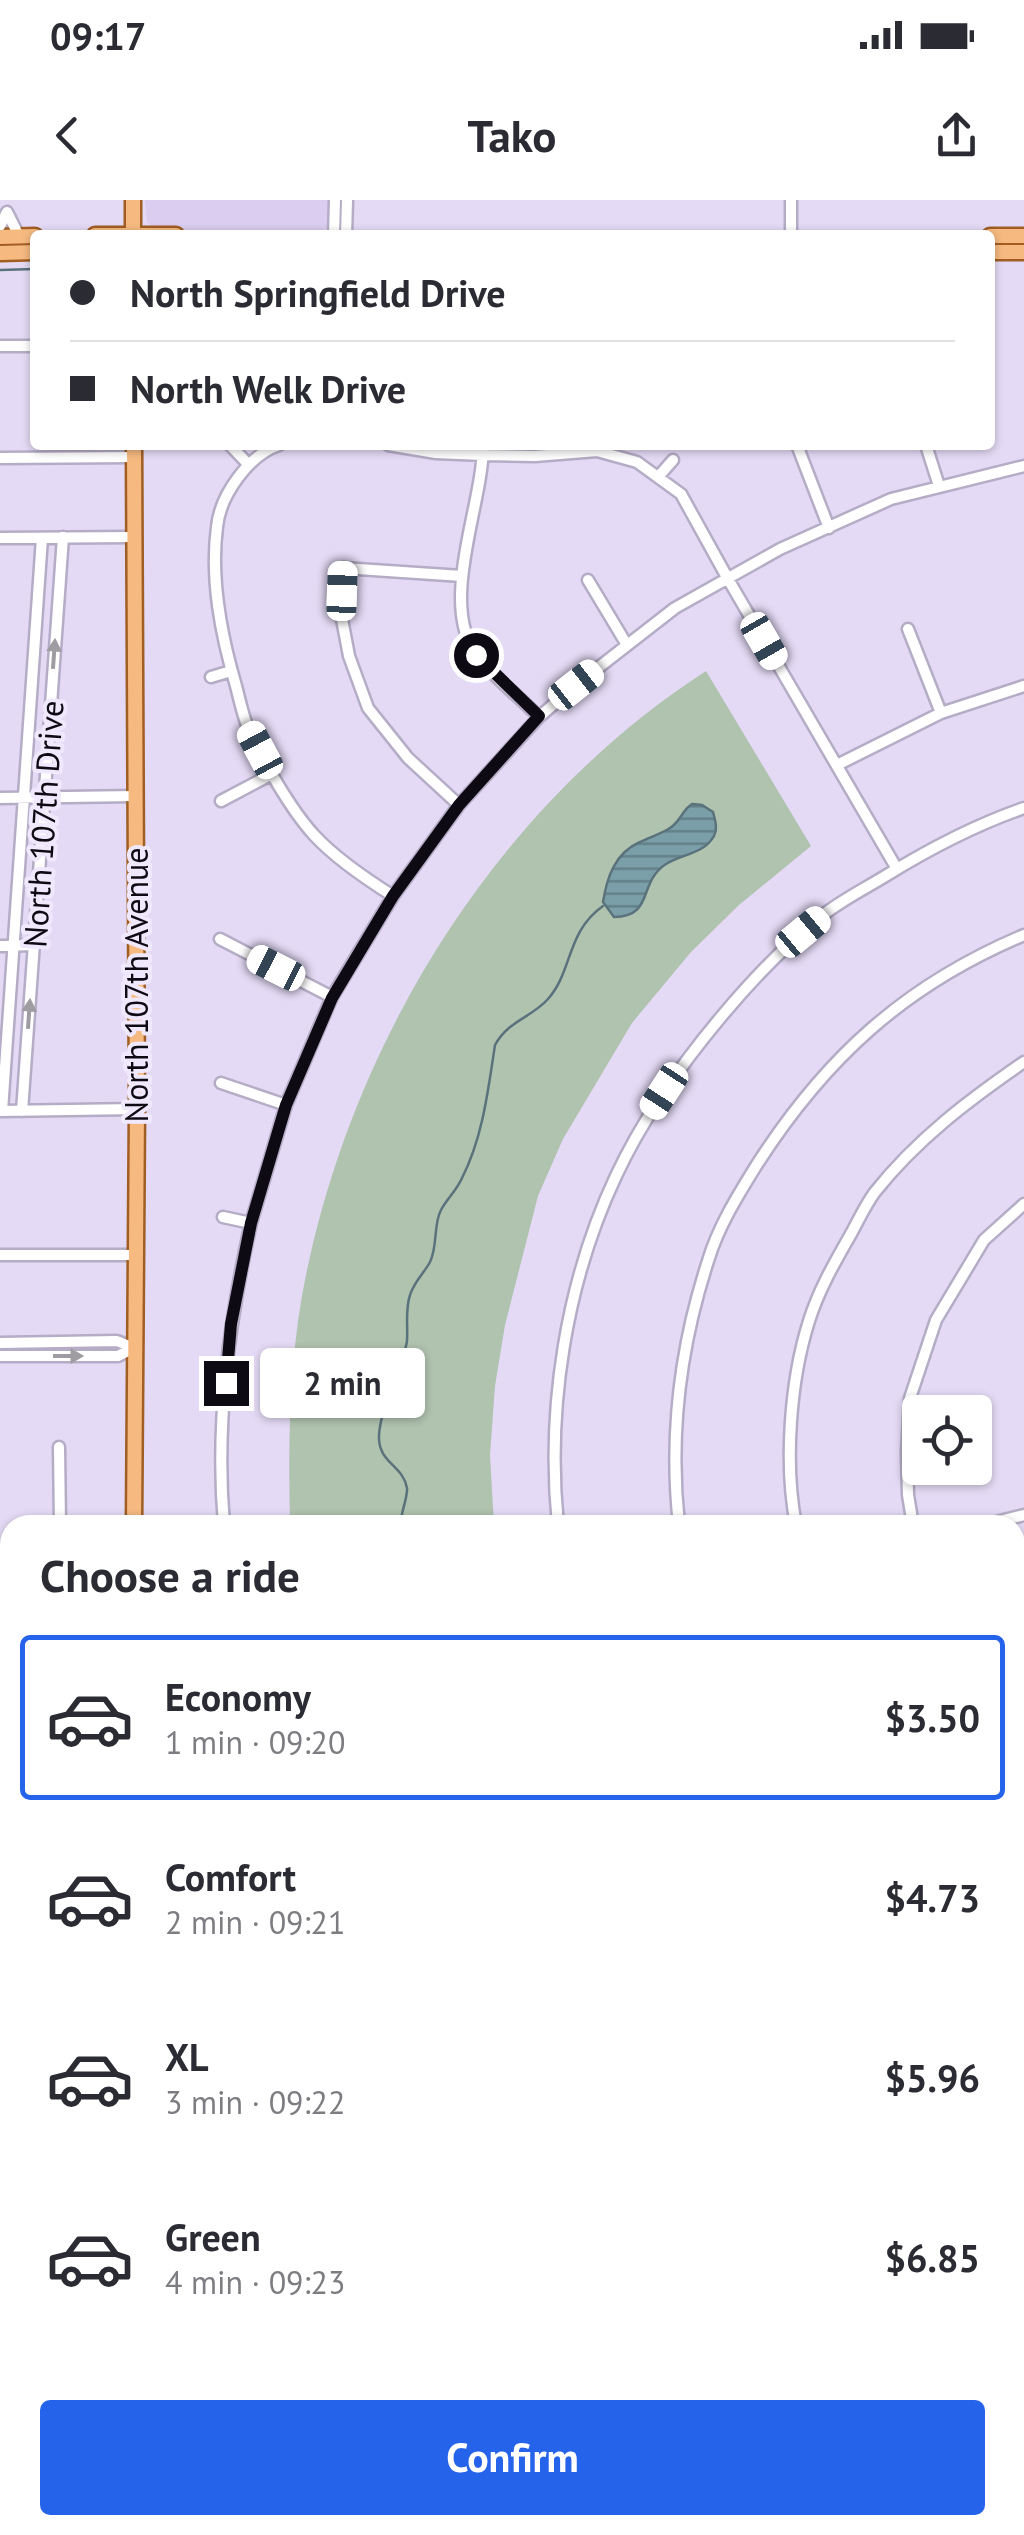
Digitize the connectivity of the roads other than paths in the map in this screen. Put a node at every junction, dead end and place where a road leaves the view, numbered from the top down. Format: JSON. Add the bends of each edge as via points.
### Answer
{"nodes":[{"id":1,"x":133,"y":200,"type":"edge"},
{"id":2,"x":336,"y":200,"type":"edge"},
{"id":3,"x":347,"y":200,"type":"edge"},
{"id":4,"x":791,"y":200,"type":"edge"},
{"id":5,"x":8,"y":206,"type":"edge"},
{"id":6,"x":0,"y":226,"type":"edge"},
{"id":7,"x":133,"y":230,"type":"edge"},
{"id":8,"x":334,"y":230,"type":"edge"},
{"id":9,"x":346,"y":230,"type":"edge"},
{"id":10,"x":791,"y":230,"type":"edge"},
{"id":11,"x":27,"y":236,"type":"edge"},
{"id":12,"x":995,"y":236,"type":"edge"},
{"id":13,"x":1024,"y":236,"type":"edge"},
{"id":14,"x":0,"y":237,"type":"edge"},
{"id":15,"x":0,"y":252,"type":"edge"},
{"id":16,"x":30,"y":252,"type":"edge"},
{"id":17,"x":995,"y":252,"type":"edge"},
{"id":18,"x":1024,"y":252,"type":"edge"},
{"id":19,"x":0,"y":346,"type":"edge"},
{"id":20,"x":30,"y":346,"type":"edge"},
{"id":21,"x":235,"y":450,"type":"edge"},
{"id":22,"x":267,"y":450,"type":"edge"},
{"id":23,"x":422,"y":450,"type":"edge"},
{"id":24,"x":483,"y":450,"type":"edge"},
{"id":25,"x":800,"y":450,"type":"edge"},
{"id":26,"x":928,"y":450,"type":"edge"},
{"id":27,"x":134,"y":451,"type":"edge"},
{"id":28,"x":0,"y":458,"type":"edge"},
{"id":29,"x":673,"y":460,"type":"dead end"},
{"id":30,"x":248,"y":464,"type":"junction"},
{"id":31,"x":1024,"y":466,"type":"edge"},
{"id":32,"x":658,"y":477,"type":"junction"},
{"id":33,"x":939,"y":486,"type":"junction"},
{"id":34,"x":828,"y":528,"type":"junction"},
{"id":35,"x":134,"y":537,"type":"junction"},
{"id":36,"x":0,"y":538,"type":"edge"},
{"id":37,"x":42,"y":538,"type":"junction"},
{"id":38,"x":63,"y":538,"type":"junction"},
{"id":39,"x":462,"y":576,"type":"junction"},
{"id":40,"x":728,"y":579,"type":"junction"},
{"id":41,"x":588,"y":580,"type":"dead end"},
{"id":42,"x":908,"y":629,"type":"dead end"},
{"id":43,"x":627,"y":645,"type":"junction"},
{"id":44,"x":232,"y":671,"type":"junction"},
{"id":45,"x":210,"y":677,"type":"dead end"},
{"id":46,"x":1024,"y":686,"type":"edge"},
{"id":47,"x":941,"y":713,"type":"junction"},
{"id":48,"x":539,"y":716,"type":"junction"},
{"id":49,"x":837,"y":765,"type":"junction"},
{"id":50,"x":272,"y":774,"type":"junction"},
{"id":51,"x":135,"y":796,"type":"junction"},
{"id":52,"x":44,"y":797,"type":"junction"},
{"id":53,"x":0,"y":798,"type":"edge"},
{"id":54,"x":24,"y":798,"type":"junction"},
{"id":55,"x":221,"y":801,"type":"dead end"},
{"id":56,"x":459,"y":805,"type":"junction"},
{"id":57,"x":1024,"y":808,"type":"edge"},
{"id":58,"x":897,"y":868,"type":"junction"},
{"id":59,"x":393,"y":896,"type":"junction"},
{"id":60,"x":1024,"y":936,"type":"edge"},
{"id":61,"x":220,"y":940,"type":"dead end"},
{"id":62,"x":34,"y":945,"type":"junction"},
{"id":63,"x":6,"y":946,"type":"edge"},
{"id":64,"x":332,"y":998,"type":"junction"},
{"id":65,"x":1024,"y":1062,"type":"edge"},
{"id":66,"x":221,"y":1083,"type":"dead end"},
{"id":67,"x":286,"y":1105,"type":"junction"},
{"id":68,"x":136,"y":1109,"type":"junction"},
{"id":69,"x":1,"y":1111,"type":"edge"},
{"id":70,"x":22,"y":1111,"type":"junction"},
{"id":71,"x":1024,"y":1204,"type":"edge"},
{"id":72,"x":223,"y":1216,"type":"dead end"},
{"id":73,"x":251,"y":1223,"type":"junction"},
{"id":74,"x":0,"y":1256,"type":"edge"},
{"id":75,"x":135,"y":1256,"type":"junction"},
{"id":76,"x":0,"y":1342,"type":"edge"},
{"id":77,"x":134,"y":1348,"type":"junction"},
{"id":78,"x":0,"y":1356,"type":"edge"},
{"id":79,"x":59,"y":1447,"type":"dead end"},
{"id":80,"x":60,"y":1515,"type":"edge"},
{"id":81,"x":134,"y":1515,"type":"edge"},
{"id":82,"x":223,"y":1515,"type":"edge"},
{"id":83,"x":557,"y":1515,"type":"edge"},
{"id":84,"x":677,"y":1515,"type":"edge"},
{"id":85,"x":794,"y":1515,"type":"edge"},
{"id":86,"x":911,"y":1515,"type":"edge"}],
"edges":[{"from":1,"to":7,"type":"main road"},
{"from":2,"to":8,"type":"street"},
{"from":3,"to":9,"type":"street"},
{"from":4,"to":10,"type":"street"},
{"from":5,"to":6,"type":"street"},
{"from":5,"to":11,"type":"street"},
{"from":11,"to":14,"type":"main road"},
{"from":12,"to":13,"type":"main road"},
{"from":15,"to":16,"type":"main road"},
{"from":17,"to":18,"type":"main road"},
{"from":19,"to":20,"type":"street"},
{"from":21,"to":30,"type":"street"},
{"from":22,"to":30,"type":"street"},
{"from":23,"to":24,"type":"street"},
{"from":24,"to":32,"type":"street","via":[[535,456],[597,451],[638,462]]},
{"from":24,"to":39,"type":"street"},
{"from":25,"to":34,"type":"street"},
{"from":26,"to":33,"type":"street"},
{"from":27,"to":28,"type":"street"},
{"from":27,"to":35,"type":"main road","name":"North 107th Avenue"},
{"from":29,"to":32,"type":"street"},
{"from":30,"to":44,"type":"street","via":[[217,523],[216,581]]},
{"from":31,"to":33,"type":"street"},
{"from":32,"to":40,"type":"street","via":[[681,494]]},
{"from":33,"to":34,"type":"street"},
{"from":34,"to":40,"type":"street"},
{"from":35,"to":38,"type":"street"},
{"from":35,"to":51,"type":"main road","name":"North 107th Avenue"},
{"from":36,"to":37,"type":"street"},
{"from":37,"to":38,"type":"street"},
{"from":37,"to":54,"type":"street","name":"North 107th Drive"},
{"from":52,"to":38,"type":"street","name":"North 107th Drive","one_way":true},
{"from":39,"to":48,"type":"street","via":[[461,617],[476,655]]},
{"from":39,"to":56,"type":"street","via":[[343,568],[340,614],[368,708],[408,758]]},
{"from":40,"to":43,"type":"street"},
{"from":40,"to":49,"type":"street"},
{"from":41,"to":43,"type":"street"},
{"from":42,"to":47,"type":"street"},
{"from":43,"to":48,"type":"street"},
{"from":44,"to":45,"type":"street"},
{"from":44,"to":50,"type":"street","via":[[247,727]]},
{"from":46,"to":47,"type":"street"},
{"from":47,"to":49,"type":"street"},
{"from":48,"to":56,"type":"street"},
{"from":49,"to":58,"type":"street"},
{"from":50,"to":55,"type":"street"},
{"from":50,"to":59,"type":"street","via":[[314,835]]},
{"from":51,"to":52,"type":"street"},
{"from":51,"to":68,"type":"main road","name":"North 107th Avenue"},
{"from":52,"to":54,"type":"street"},
{"from":52,"to":62,"type":"street","name":"North 107th Drive"},
{"from":53,"to":54,"type":"street"},
{"from":54,"to":63,"type":"street","name":"North 107th Drive"},
{"from":56,"to":59,"type":"street"},
{"from":57,"to":58,"type":"street"},
{"from":58,"to":83,"type":"street","via":[[826,912],[780,952],[686,1058],[643,1123],[616,1176],[579,1281],[557,1405]]},
{"from":59,"to":64,"type":"street"},
{"from":60,"to":84,"type":"street","via":[[934,981],[871,1027],[818,1080],[736,1198],[708,1258],[679,1382]]},
{"from":61,"to":64,"type":"street"},
{"from":62,"to":63,"type":"street"},
{"from":70,"to":62,"type":"street","name":"North 107th Drive","one_way":true},
{"from":63,"to":69,"type":"street","name":"North 107th Drive"},
{"from":64,"to":67,"type":"street"},
{"from":65,"to":85,"type":"street","via":[[922,1140],[873,1194],[831,1268],[798,1369]]},
{"from":66,"to":67,"type":"street"},
{"from":67,"to":73,"type":"street"},
{"from":68,"to":70,"type":"street"},
{"from":68,"to":75,"type":"main road","name":"North 107th Avenue"},
{"from":69,"to":70,"type":"street"},
{"from":71,"to":86,"type":"street","via":[[984,1240],[936,1320],[910,1398]]},
{"from":72,"to":73,"type":"street"},
{"from":73,"to":82,"type":"street","via":[[231,1324]]},
{"from":74,"to":75,"type":"street"},
{"from":75,"to":77,"type":"main road","name":"North 107th Avenue"},
{"from":76,"to":77,"type":"street","via":[[117,1341]]},
{"from":78,"to":77,"type":"street","one_way":true,"via":[[118,1356]]},
{"from":77,"to":81,"type":"main road","name":"North 107th Avenue"},
{"from":79,"to":80,"type":"street"}]}
